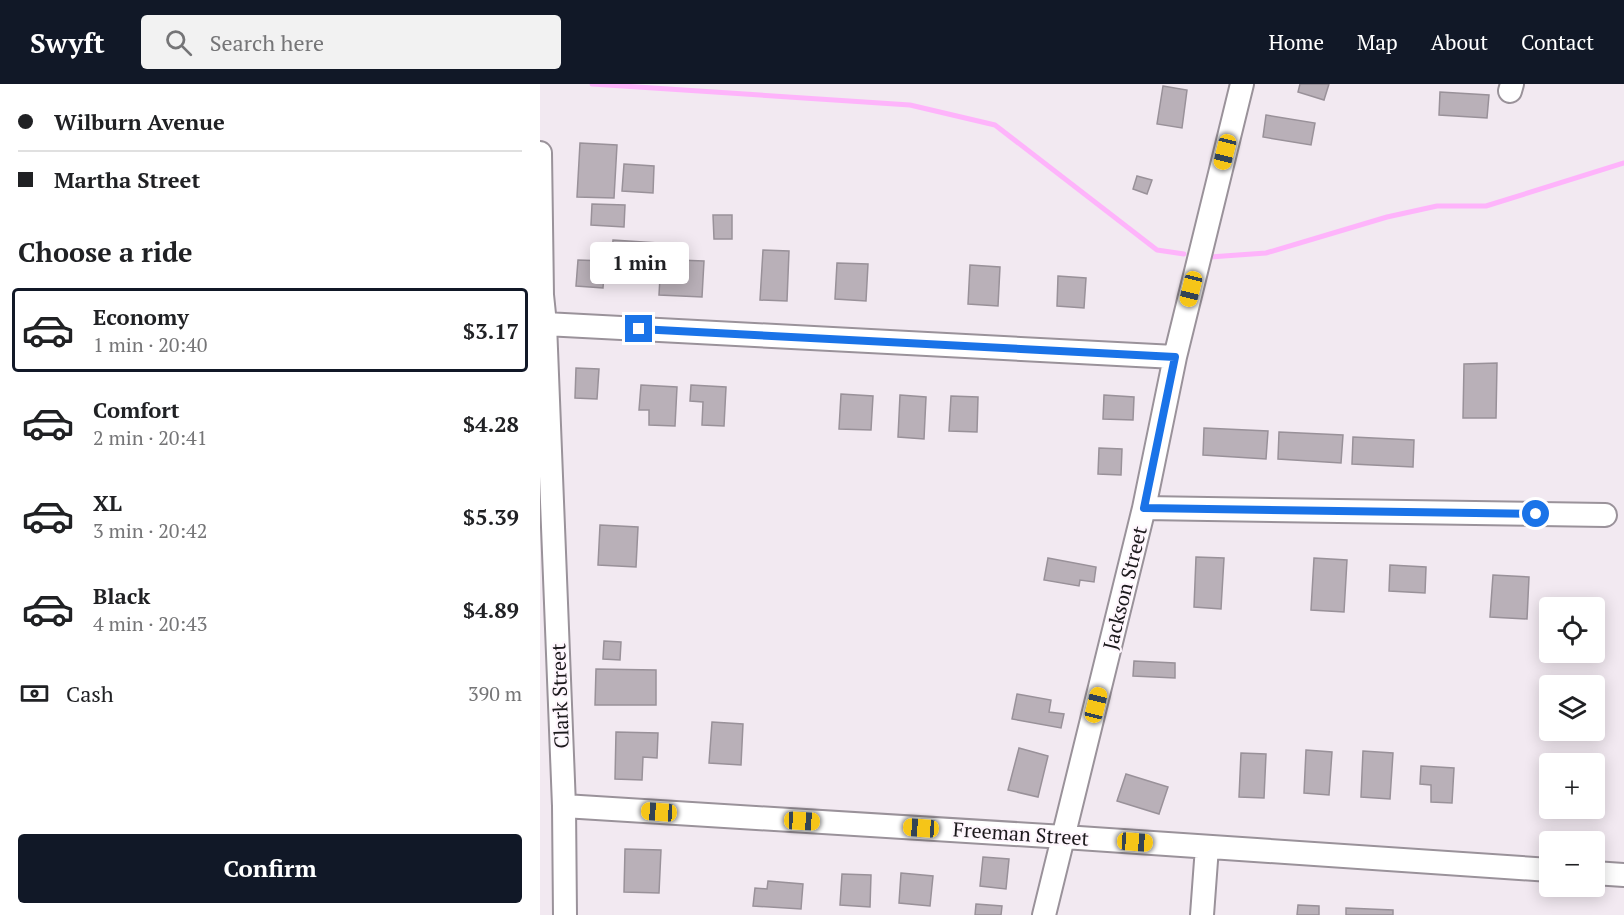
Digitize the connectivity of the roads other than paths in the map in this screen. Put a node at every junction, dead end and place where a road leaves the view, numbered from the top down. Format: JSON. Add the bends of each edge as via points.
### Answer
{"nodes":[{"id":1,"x":1242,"y":84,"type":"edge"},
{"id":2,"x":540,"y":153,"type":"edge"},
{"id":3,"x":541,"y":295,"type":"edge"},
{"id":4,"x":546,"y":324,"type":"junction"},
{"id":5,"x":1175,"y":357,"type":"junction"},
{"id":6,"x":1144,"y":508,"type":"junction"},
{"id":7,"x":1605,"y":515,"type":"dead end"},
{"id":8,"x":564,"y":806,"type":"junction"},
{"id":9,"x":1064,"y":837,"type":"junction"},
{"id":10,"x":1207,"y":846,"type":"junction"},
{"id":11,"x":1539,"y":869,"type":"edge"},
{"id":12,"x":1605,"y":874,"type":"edge"},
{"id":13,"x":1624,"y":875,"type":"edge"},
{"id":14,"x":565,"y":915,"type":"edge"},
{"id":15,"x":1044,"y":915,"type":"edge"},
{"id":16,"x":1202,"y":915,"type":"edge"}],
"edges":[{"from":1,"to":5,"type":"street","name":"Jackson Street"},
{"from":2,"to":3,"type":"street","name":"Clark Street"},
{"from":3,"to":4,"type":"street","name":"Clark Street"},
{"from":4,"to":5,"type":"street"},
{"from":4,"to":8,"type":"street","name":"Clark Street"},
{"from":5,"to":6,"type":"street","name":"Jackson Street"},
{"from":6,"to":7,"type":"street"},
{"from":6,"to":9,"type":"street","name":"Jackson Street"},
{"from":8,"to":9,"type":"street","name":"Freeman Street"},
{"from":8,"to":14,"type":"street","name":"Clark Street"},
{"from":9,"to":10,"type":"street","name":"Freeman Street"},
{"from":9,"to":15,"type":"street","name":"Jackson Street"},
{"from":10,"to":11,"type":"street","name":"Freeman Street"},
{"from":10,"to":16,"type":"street"},
{"from":12,"to":13,"type":"street"}]}
